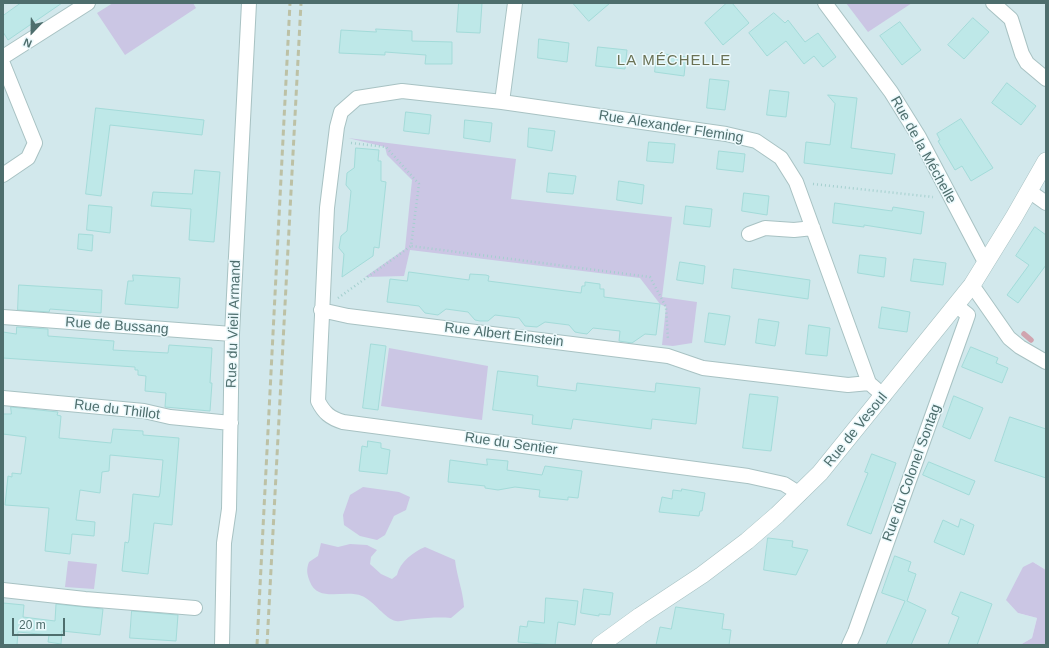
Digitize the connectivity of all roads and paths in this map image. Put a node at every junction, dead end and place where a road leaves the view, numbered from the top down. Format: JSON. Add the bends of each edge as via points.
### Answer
{"nodes":[{"id":1,"x":88,"y":3,"type":"edge"},
{"id":2,"x":249,"y":3,"type":"edge"},
{"id":3,"x":515,"y":3,"type":"edge"},
{"id":4,"x":825,"y":3,"type":"edge"},
{"id":5,"x":993,"y":3,"type":"edge"},
{"id":6,"x":3,"y":57,"type":"edge"},
{"id":7,"x":3,"y":64,"type":"edge"},
{"id":8,"x":1046,"y":79,"type":"edge"},
{"id":9,"x":502,"y":102,"type":"junction"},
{"id":10,"x":335,"y":141,"type":"junction"},
{"id":11,"x":1046,"y":161,"type":"edge"},
{"id":12,"x":3,"y":175,"type":"edge"},
{"id":13,"x":796,"y":182,"type":"junction"},
{"id":14,"x":1029,"y":192,"type":"junction"},
{"id":15,"x":950,"y":196,"type":"junction"},
{"id":16,"x":1046,"y":203,"type":"edge"},
{"id":17,"x":812,"y":228,"type":"junction"},
{"id":18,"x":749,"y":234,"type":"dead end"},
{"id":19,"x":411,"y":246,"type":"junction"},
{"id":20,"x":986,"y":264,"type":"junction"},
{"id":21,"x":972,"y":285,"type":"junction"},
{"id":22,"x":957,"y":306,"type":"junction"},
{"id":23,"x":321,"y":310,"type":"junction"},
{"id":24,"x":3,"y":317,"type":"edge"},
{"id":25,"x":232,"y":334,"type":"junction"},
{"id":26,"x":668,"y":356,"type":"junction"},
{"id":27,"x":1046,"y":362,"type":"edge"},
{"id":28,"x":869,"y":383,"type":"junction"},
{"id":29,"x":884,"y":396,"type":"junction"},
{"id":30,"x":3,"y":398,"type":"edge"},
{"id":31,"x":231,"y":423,"type":"junction"},
{"id":32,"x":800,"y":494,"type":"junction"},
{"id":33,"x":3,"y":590,"type":"edge"},
{"id":34,"x":195,"y":608,"type":"dead end"},
{"id":35,"x":602,"y":643,"type":"edge"},
{"id":36,"x":222,"y":645,"type":"edge"},
{"id":37,"x":849,"y":645,"type":"edge"}],
"edges":[{"from":1,"to":6,"type":"street"},
{"from":2,"to":25,"type":"street","name":"Rue du Vieil Armand"},
{"from":3,"to":9,"type":"street"},
{"from":4,"to":15,"type":"street","name":"Rue de la Méchelle","via":[[891,92],[919,137]]},
{"from":5,"to":8,"type":"street","via":[[1011,19],[1027,63]]},
{"from":7,"to":12,"type":"street","via":[[35,143],[28,158]]},
{"from":9,"to":10,"type":"street","name":"Rue Alexander Fleming","via":[[402,91],[357,98],[341,112]]},
{"from":9,"to":13,"type":"street","name":"Rue Alexander Fleming","via":[[726,134],[756,141],[781,158]]},
{"from":10,"to":19,"type":"path","via":[[386,147],[419,184]]},
{"from":10,"to":23,"type":"street","via":[[327,208]]},
{"from":11,"to":14,"type":"street","name":"Rue de Vesoul"},
{"from":13,"to":15,"type":"path","via":[[930,197]]},
{"from":13,"to":17,"type":"street","name":"Rue Alexander Fleming"},
{"from":14,"to":16,"type":"street"},
{"from":14,"to":20,"type":"street","name":"Rue de Vesoul"},
{"from":15,"to":20,"type":"street","name":"Rue de la Méchelle"},
{"from":17,"to":18,"type":"street","via":[[765,228]]},
{"from":17,"to":28,"type":"street","name":"Rue Alexander Fleming"},
{"from":19,"to":23,"type":"path"},
{"from":19,"to":26,"type":"path","via":[[650,277],[666,307]]},
{"from":20,"to":21,"type":"street","name":"Rue de Vesoul"},
{"from":21,"to":22,"type":"street","name":"Rue de Vesoul"},
{"from":21,"to":27,"type":"street","via":[[1009,338]]},
{"from":22,"to":29,"type":"street","name":"Rue de Vesoul"},
{"from":22,"to":37,"type":"street","name":"Rue du Colonel Sontag","via":[[968,315]]},
{"from":23,"to":26,"type":"street","name":"Rue Albert Einstein","via":[[348,316]]},
{"from":23,"to":32,"type":"street","name":"Rue du Sentier","via":[[318,401],[330,418],[343,422],[748,476],[784,484]]},
{"from":24,"to":25,"type":"street","name":"Rue de Bussang"},
{"from":25,"to":31,"type":"street","name":"Rue du Vieil Armand"},
{"from":26,"to":28,"type":"street","name":"Rue Albert Einstein","via":[[703,368],[848,385]]},
{"from":28,"to":29,"type":"street","name":"Rue Alexander Fleming"},
{"from":29,"to":32,"type":"street","name":"Rue de Vesoul"},
{"from":30,"to":31,"type":"street","name":"Rue du Thillot"},
{"from":31,"to":36,"type":"street","name":"Rue du Vieil Armand","via":[[229,515],[224,543]]},
{"from":32,"to":35,"type":"street","name":"Rue de Vesoul","via":[[702,575]]},
{"from":33,"to":34,"type":"street"}]}
